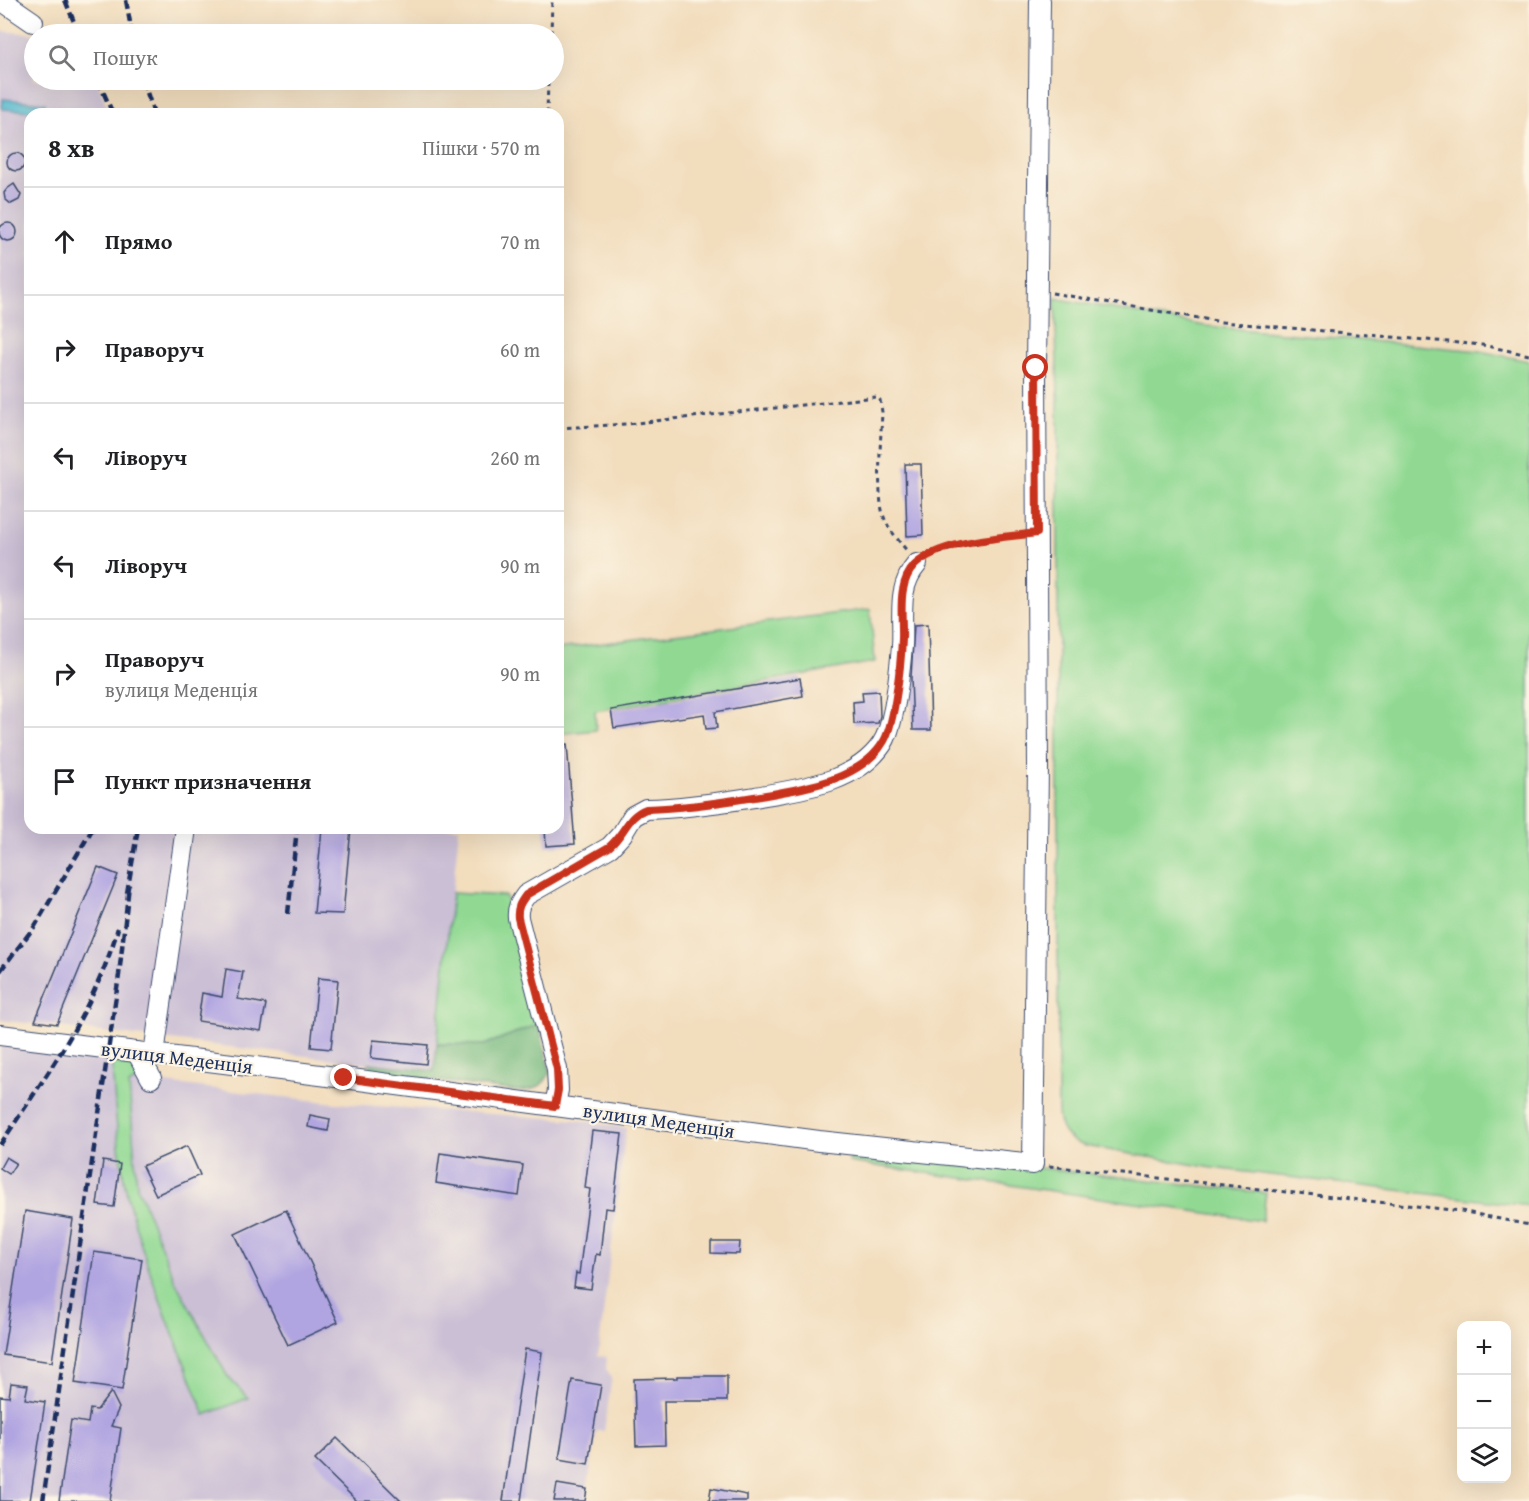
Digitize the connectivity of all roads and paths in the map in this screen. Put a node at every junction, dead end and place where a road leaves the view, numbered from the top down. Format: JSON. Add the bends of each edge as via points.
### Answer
{"nodes":[{"id":1,"x":1,"y":0,"type":"edge"},
{"id":2,"x":552,"y":0,"type":"edge"},
{"id":3,"x":1040,"y":0,"type":"edge"},
{"id":4,"x":33,"y":22,"type":"dead end"},
{"id":5,"x":551,"y":24,"type":"edge"},
{"id":6,"x":548,"y":90,"type":"edge"},
{"id":7,"x":547,"y":108,"type":"edge"},
{"id":8,"x":1036,"y":290,"type":"junction"},
{"id":9,"x":1529,"y":355,"type":"edge"},
{"id":10,"x":564,"y":428,"type":"edge"},
{"id":11,"x":1037,"y":533,"type":"junction"},
{"id":12,"x":917,"y":564,"type":"junction"},
{"id":13,"x":185,"y":834,"type":"edge"},
{"id":14,"x":0,"y":1035,"type":"edge"},
{"id":15,"x":146,"y":1053,"type":"junction"},
{"id":16,"x":151,"y":1078,"type":"dead end"},
{"id":17,"x":555,"y":1106,"type":"junction"},
{"id":18,"x":1033,"y":1164,"type":"junction"},
{"id":19,"x":1529,"y":1225,"type":"edge"}],
"edges":[{"from":1,"to":4,"type":"street"},
{"from":2,"to":5,"type":"path"},
{"from":3,"to":8,"type":"street"},
{"from":6,"to":7,"type":"path"},
{"from":8,"to":9,"type":"path","via":[[1222,322],[1482,345]]},
{"from":8,"to":11,"type":"street"},
{"from":10,"to":12,"type":"path","via":[[877,397],[882,412],[882,515]]},
{"from":11,"to":12,"type":"path","via":[[946,549]]},
{"from":11,"to":18,"type":"street"},
{"from":12,"to":17,"type":"street","via":[[904,584],[901,653],[890,727],[872,756],[837,777],[805,788],[699,806],[646,809],[633,816],[609,847],[520,902],[518,918],[557,1069]]},
{"from":13,"to":15,"type":"street"},
{"from":14,"to":15,"type":"street","name":"вулиця Меденція"},
{"from":15,"to":16,"type":"street"},
{"from":15,"to":17,"type":"street","name":"вулиця Меденція"},
{"from":17,"to":18,"type":"street","name":"вулиця Меденція"},
{"from":18,"to":19,"type":"path","via":[[1461,1211]]}]}
